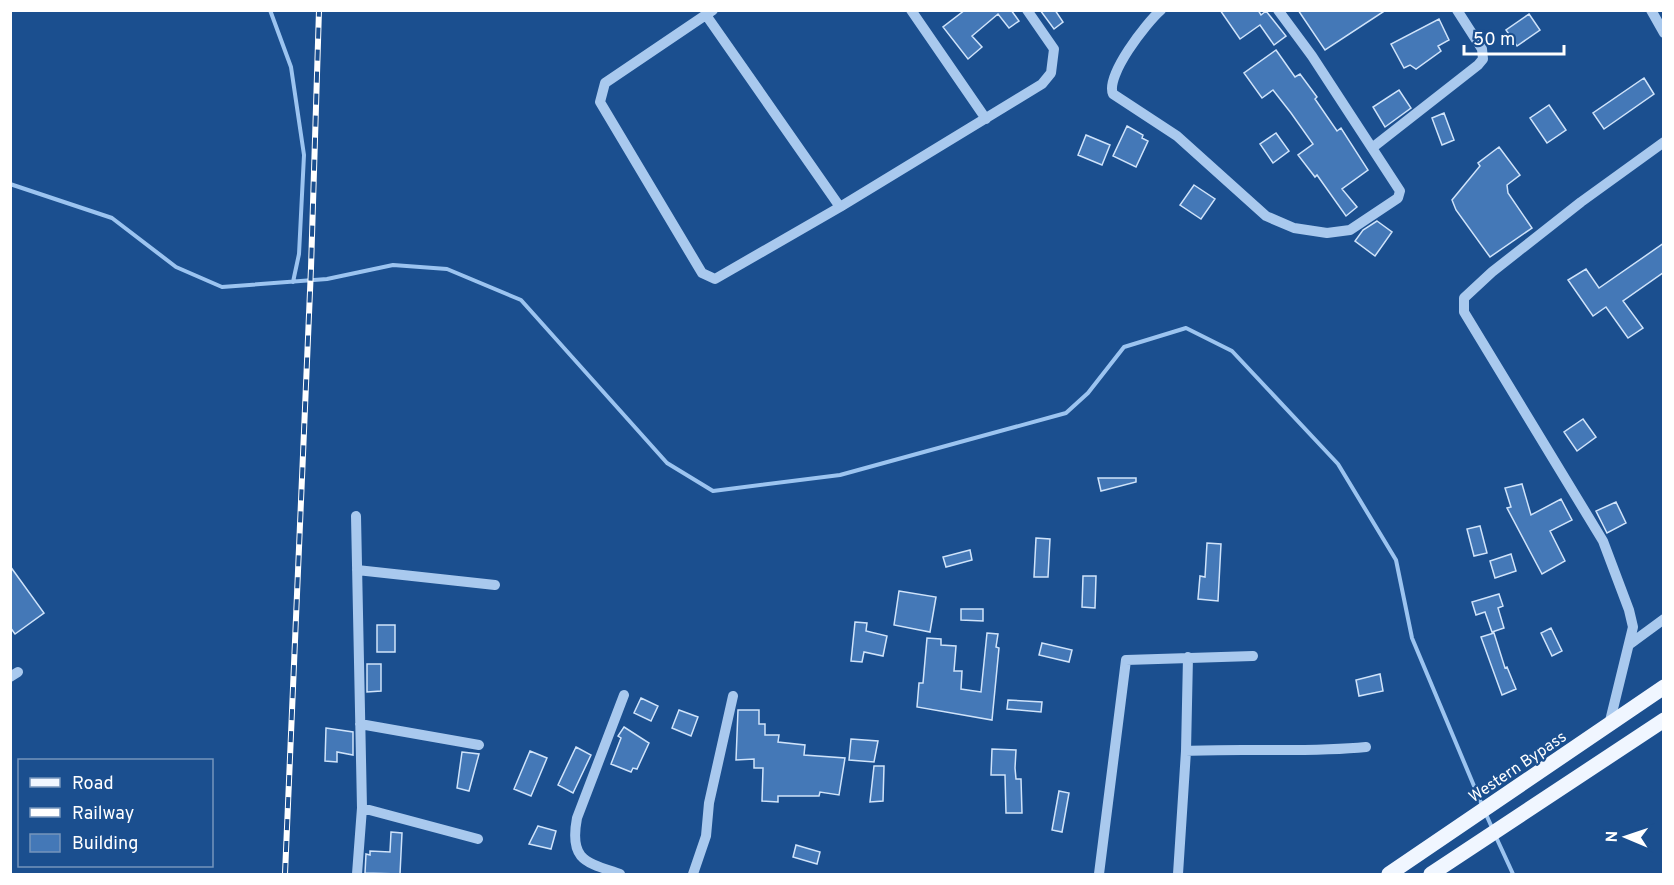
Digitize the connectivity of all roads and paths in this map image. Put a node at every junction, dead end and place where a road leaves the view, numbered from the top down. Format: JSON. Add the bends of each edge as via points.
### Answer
{"nodes":[{"id":1,"x":910,"y":10,"type":"edge"},
{"id":2,"x":1027,"y":10,"type":"edge"},
{"id":3,"x":1161,"y":10,"type":"edge"},
{"id":4,"x":1278,"y":10,"type":"edge"},
{"id":5,"x":1457,"y":10,"type":"edge"},
{"id":6,"x":1651,"y":10,"type":"edge"},
{"id":7,"x":709,"y":13,"type":"edge"},
{"id":8,"x":1664,"y":33,"type":"edge"},
{"id":9,"x":986,"y":119,"type":"junction"},
{"id":10,"x":1664,"y":142,"type":"edge"},
{"id":11,"x":1372,"y":148,"type":"junction"},
{"id":12,"x":840,"y":207,"type":"junction"},
{"id":13,"x":356,"y":516,"type":"dead end"},
{"id":14,"x":357,"y":570,"type":"junction"},
{"id":15,"x":495,"y":585,"type":"dead end"},
{"id":16,"x":1664,"y":620,"type":"edge"},
{"id":17,"x":1630,"y":644,"type":"junction"},
{"id":18,"x":1253,"y":656,"type":"dead end"},
{"id":19,"x":1188,"y":657,"type":"junction"},
{"id":20,"x":1664,"y":687,"type":"edge"},
{"id":21,"x":624,"y":695,"type":"dead end"},
{"id":22,"x":733,"y":696,"type":"dead end"},
{"id":23,"x":1664,"y":720,"type":"edge"},
{"id":24,"x":360,"y":724,"type":"junction"},
{"id":25,"x":1609,"y":724,"type":"junction"},
{"id":26,"x":479,"y":745,"type":"dead end"},
{"id":27,"x":1366,"y":747,"type":"dead end"},
{"id":28,"x":1186,"y":751,"type":"junction"},
{"id":29,"x":362,"y":808,"type":"junction"},
{"id":30,"x":478,"y":839,"type":"dead end"},
{"id":31,"x":357,"y":874,"type":"edge"},
{"id":32,"x":621,"y":874,"type":"edge"},
{"id":33,"x":693,"y":874,"type":"edge"},
{"id":34,"x":1099,"y":874,"type":"edge"},
{"id":35,"x":1178,"y":874,"type":"edge"},
{"id":36,"x":1389,"y":874,"type":"edge"},
{"id":37,"x":1431,"y":874,"type":"edge"}],
"edges":[{"from":1,"to":9,"type":"street"},
{"from":2,"to":9,"type":"street","via":[[1054,49],[1051,73],[1042,84]]},
{"from":3,"to":11,"type":"street","via":[[1128,50],[1111,84],[1113,94],[1177,135],[1266,216],[1294,228],[1327,233],[1350,230],[1400,195]]},
{"from":4,"to":11,"type":"street"},
{"from":5,"to":11,"type":"street","via":[[1482,49],[1483,59]]},
{"from":6,"to":8,"type":"street"},
{"from":7,"to":12,"type":"street"},
{"from":7,"to":12,"type":"street","via":[[605,84],[600,102],[702,273],[715,279]]},
{"from":9,"to":12,"type":"street"},
{"from":10,"to":17,"type":"street","via":[[1492,272],[1462,304],[1603,541],[1629,610],[1633,627]]},
{"from":13,"to":14,"type":"street"},
{"from":14,"to":15,"type":"street"},
{"from":14,"to":24,"type":"street"},
{"from":16,"to":17,"type":"street"},
{"from":17,"to":25,"type":"street"},
{"from":18,"to":19,"type":"street"},
{"from":19,"to":28,"type":"street"},
{"from":19,"to":34,"type":"street","via":[[1126,660]]},
{"from":20,"to":25,"type":"main road","name":"Western Bypass"},
{"from":21,"to":32,"type":"street","via":[[574,834],[578,855],[585,862]]},
{"from":22,"to":33,"type":"street","via":[[709,803],[706,836]]},
{"from":23,"to":37,"type":"main road"},
{"from":24,"to":26,"type":"street"},
{"from":24,"to":29,"type":"street"},
{"from":25,"to":36,"type":"main road","name":"Western Bypass"},
{"from":27,"to":28,"type":"street"},
{"from":28,"to":35,"type":"street"},
{"from":29,"to":30,"type":"street"},
{"from":29,"to":31,"type":"street"}]}
